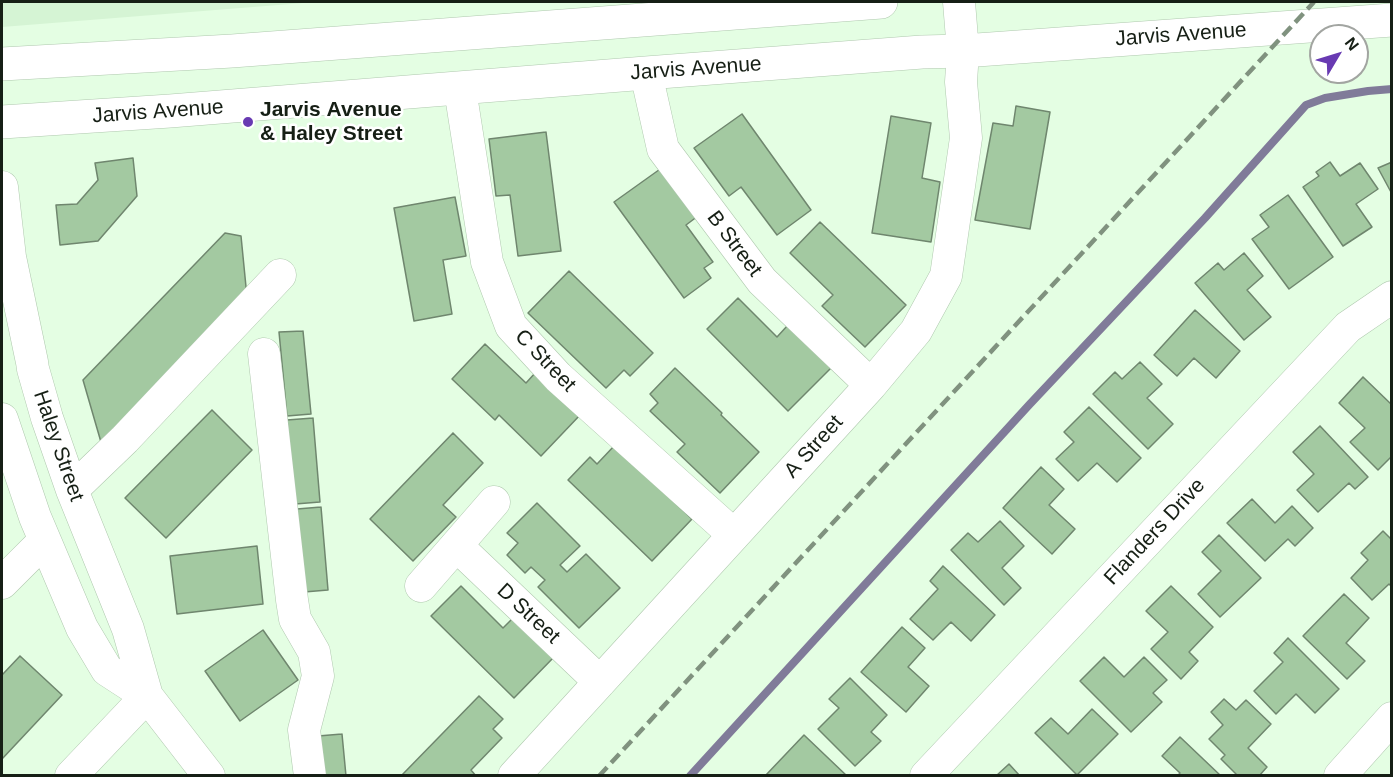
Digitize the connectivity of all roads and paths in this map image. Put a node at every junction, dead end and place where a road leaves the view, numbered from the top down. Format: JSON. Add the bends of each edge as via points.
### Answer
{"nodes":[{"id":1,"x":881,"y":2,"type":"edge"},
{"id":2,"x":959,"y":2,"type":"edge"},
{"id":3,"x":1392,"y":20,"type":"edge"},
{"id":4,"x":963,"y":51,"type":"junction"},
{"id":5,"x":2,"y":64,"type":"edge"},
{"id":6,"x":645,"y":73,"type":"junction"},
{"id":7,"x":460,"y":88,"type":"junction"},
{"id":8,"x":2,"y":122,"type":"edge"},
{"id":9,"x":2,"y":187,"type":"edge"},
{"id":10,"x":280,"y":275,"type":"dead end"},
{"id":11,"x":1392,"y":297,"type":"edge"},
{"id":12,"x":264,"y":354,"type":"dead end"},
{"id":13,"x":870,"y":385,"type":"junction"},
{"id":14,"x":3,"y":429,"type":"edge"},
{"id":15,"x":72,"y":490,"type":"junction"},
{"id":16,"x":494,"y":502,"type":"dead end"},
{"id":17,"x":734,"y":535,"type":"junction"},
{"id":18,"x":44,"y":541,"type":"junction"},
{"id":19,"x":457,"y":546,"type":"junction"},
{"id":20,"x":2,"y":583,"type":"edge"},
{"id":21,"x":421,"y":586,"type":"dead end"},
{"id":22,"x":600,"y":682,"type":"junction"},
{"id":23,"x":147,"y":696,"type":"junction"},
{"id":24,"x":1392,"y":718,"type":"edge"},
{"id":25,"x":71,"y":776,"type":"edge"},
{"id":26,"x":209,"y":776,"type":"edge"},
{"id":27,"x":310,"y":776,"type":"edge"},
{"id":28,"x":514,"y":776,"type":"edge"},
{"id":29,"x":926,"y":776,"type":"edge"},
{"id":30,"x":1340,"y":776,"type":"edge"}],
"edges":[{"from":1,"to":5,"type":"main road","via":[[232,51]]},
{"from":2,"to":4,"type":"street","name":"A Street"},
{"from":3,"to":4,"type":"main road","name":"Jarvis Avenue"},
{"from":4,"to":6,"type":"main road","name":"Jarvis Avenue"},
{"from":4,"to":13,"type":"street","name":"A Street","via":[[961,82],[966,138],[946,276],[916,331]]},
{"from":6,"to":7,"type":"main road","name":"Jarvis Avenue"},
{"from":6,"to":13,"type":"street","name":"B Street","via":[[663,149],[762,281]]},
{"from":7,"to":8,"type":"main road","name":"Jarvis Avenue"},
{"from":7,"to":17,"type":"street","name":"C Street","via":[[487,262],[511,327],[558,377]]},
{"from":9,"to":15,"type":"street","name":"Haley Street","via":[[10,257],[33,369]]},
{"from":10,"to":15,"type":"street","via":[[125,440]]},
{"from":11,"to":29,"type":"street","name":"Flanders Drive","via":[[1348,327]]},
{"from":12,"to":27,"type":"street","via":[[295,619],[314,652],[318,676],[304,730]]},
{"from":13,"to":17,"type":"street","name":"A Street"},
{"from":14,"to":18,"type":"street","name":"Haley Street"},
{"from":15,"to":23,"type":"street","name":"Haley Street","via":[[128,629]]},
{"from":16,"to":19,"type":"street"},
{"from":17,"to":22,"type":"street","name":"A Street"},
{"from":18,"to":20,"type":"street"},
{"from":18,"to":23,"type":"street","name":"Haley Street","via":[[82,628],[107,670]]},
{"from":19,"to":21,"type":"street"},
{"from":19,"to":22,"type":"street","name":"D Street"},
{"from":22,"to":28,"type":"street","name":"A Street"},
{"from":23,"to":25,"type":"street"},
{"from":23,"to":26,"type":"street","name":"Haley Street"},
{"from":24,"to":30,"type":"street"}]}
